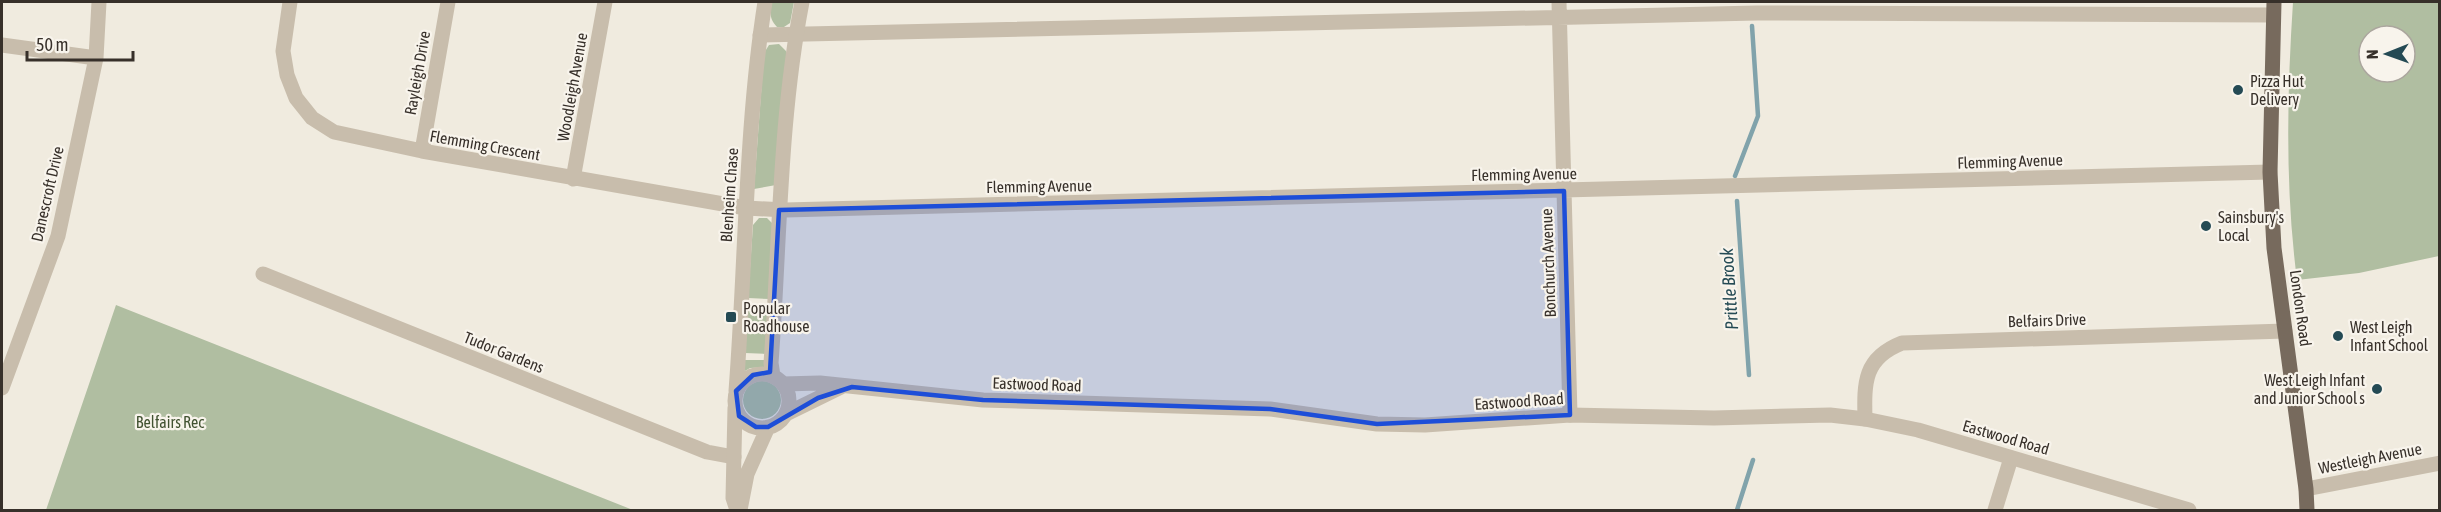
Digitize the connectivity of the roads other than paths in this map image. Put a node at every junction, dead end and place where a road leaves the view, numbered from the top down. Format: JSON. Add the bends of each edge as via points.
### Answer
{"nodes":[{"id":1,"x":99,"y":2,"type":"edge"},
{"id":2,"x":290,"y":2,"type":"edge"},
{"id":3,"x":448,"y":2,"type":"edge"},
{"id":4,"x":605,"y":2,"type":"edge"},
{"id":5,"x":765,"y":2,"type":"edge"},
{"id":6,"x":802,"y":2,"type":"edge"},
{"id":7,"x":1559,"y":2,"type":"edge"},
{"id":8,"x":2273,"y":8,"type":"edge"},
{"id":9,"x":1559,"y":18,"type":"junction"},
{"id":10,"x":760,"y":35,"type":"junction"},
{"id":11,"x":796,"y":35,"type":"junction"},
{"id":12,"x":2,"y":45,"type":"edge"},
{"id":13,"x":96,"y":58,"type":"junction"},
{"id":14,"x":422,"y":152,"type":"junction"},
{"id":15,"x":2270,"y":172,"type":"junction"},
{"id":16,"x":573,"y":179,"type":"junction"},
{"id":17,"x":1564,"y":191,"type":"junction"},
{"id":18,"x":746,"y":208,"type":"junction"},
{"id":19,"x":779,"y":210,"type":"junction"},
{"id":20,"x":263,"y":274,"type":"dead end"},
{"id":21,"x":2286,"y":331,"type":"junction"},
{"id":22,"x":778,"y":380,"type":"junction"},
{"id":23,"x":841,"y":387,"type":"junction"},
{"id":24,"x":2,"y":388,"type":"edge"},
{"id":25,"x":736,"y":391,"type":"junction"},
{"id":26,"x":735,"y":408,"type":"junction"},
{"id":27,"x":786,"y":414,"type":"junction"},
{"id":28,"x":1570,"y":415,"type":"junction"},
{"id":29,"x":1865,"y":418,"type":"junction"},
{"id":30,"x":768,"y":427,"type":"junction"},
{"id":31,"x":734,"y":457,"type":"junction"},
{"id":32,"x":2011,"y":458,"type":"junction"},
{"id":33,"x":2439,"y":463,"type":"edge"},
{"id":34,"x":2306,"y":489,"type":"junction"},
{"id":35,"x":739,"y":510,"type":"edge"},
{"id":36,"x":1995,"y":510,"type":"edge"},
{"id":37,"x":2189,"y":510,"type":"edge"},
{"id":38,"x":2307,"y":510,"type":"edge"}],
"edges":[{"from":1,"to":13,"type":"street","name":"Danescroft Drive"},
{"from":2,"to":14,"type":"street","name":"Flemming Crescent","via":[[283,51],[287,75],[296,98],[312,118],[334,132]]},
{"from":3,"to":14,"type":"street","name":"Rayleigh Drive"},
{"from":4,"to":16,"type":"street","name":"Woodleigh Avenue"},
{"from":5,"to":10,"type":"street","name":"Blenheim Chase"},
{"from":6,"to":11,"type":"street"},
{"from":7,"to":9,"type":"street","name":"Bonchurch Avenue"},
{"from":8,"to":9,"type":"street"},
{"from":8,"to":15,"type":"main road","name":"London Road"},
{"from":9,"to":11,"type":"street"},
{"from":9,"to":17,"type":"street","name":"Bonchurch Avenue"},
{"from":10,"to":11,"type":"street"},
{"from":10,"to":18,"type":"street","name":"Blenheim Chase"},
{"from":11,"to":19,"type":"street","via":[[789,75]]},
{"from":12,"to":13,"type":"street"},
{"from":13,"to":24,"type":"street","name":"Danescroft Drive","via":[[58,236]]},
{"from":14,"to":16,"type":"street","name":"Flemming Crescent"},
{"from":15,"to":17,"type":"street","name":"Flemming Avenue"},
{"from":15,"to":21,"type":"main road","name":"London Road","via":[[2274,248]]},
{"from":16,"to":18,"type":"street","name":"Flemming Crescent"},
{"from":17,"to":19,"type":"street","name":"Flemming Avenue"},
{"from":17,"to":28,"type":"street","name":"Bonchurch Avenue"},
{"from":18,"to":19,"type":"street","name":"Flemming Crescent"},
{"from":18,"to":25,"type":"street","name":"Blenheim Chase"},
{"from":19,"to":22,"type":"street","via":[[771,363]]},
{"from":20,"to":31,"type":"street","name":"Tudor Gardens","via":[[707,452]]},
{"from":21,"to":29,"type":"street","name":"Belfairs Drive","via":[[1902,343],[1872,364],[1864,388]]},
{"from":21,"to":34,"type":"main road","name":"London Road"},
{"from":22,"to":23,"type":"street","name":"Eastwood Road"},
{"from":22,"to":25,"type":"street","via":[[762,373],[753,375]]},
{"from":22,"to":27,"type":"street","via":[[788,392]]},
{"from":23,"to":27,"type":"street","name":"Eastwood Road"},
{"from":23,"to":28,"type":"street","name":"Eastwood Road","via":[[983,400],[1270,409],[1377,424],[1425,425]]},
{"from":25,"to":26,"type":"street"},
{"from":26,"to":30,"type":"street","via":[[746,423]]},
{"from":26,"to":31,"type":"street"},
{"from":27,"to":30,"type":"street"},
{"from":28,"to":29,"type":"street","name":"Eastwood Road"},
{"from":29,"to":32,"type":"street","name":"Eastwood Road"},
{"from":30,"to":35,"type":"street","via":[[747,474]]},
{"from":31,"to":35,"type":"street","via":[[733,498]]},
{"from":32,"to":36,"type":"street"},
{"from":32,"to":37,"type":"street","name":"Eastwood Road"},
{"from":33,"to":34,"type":"street","name":"Westleigh Avenue"},
{"from":34,"to":38,"type":"main road","name":"London Road"}]}
